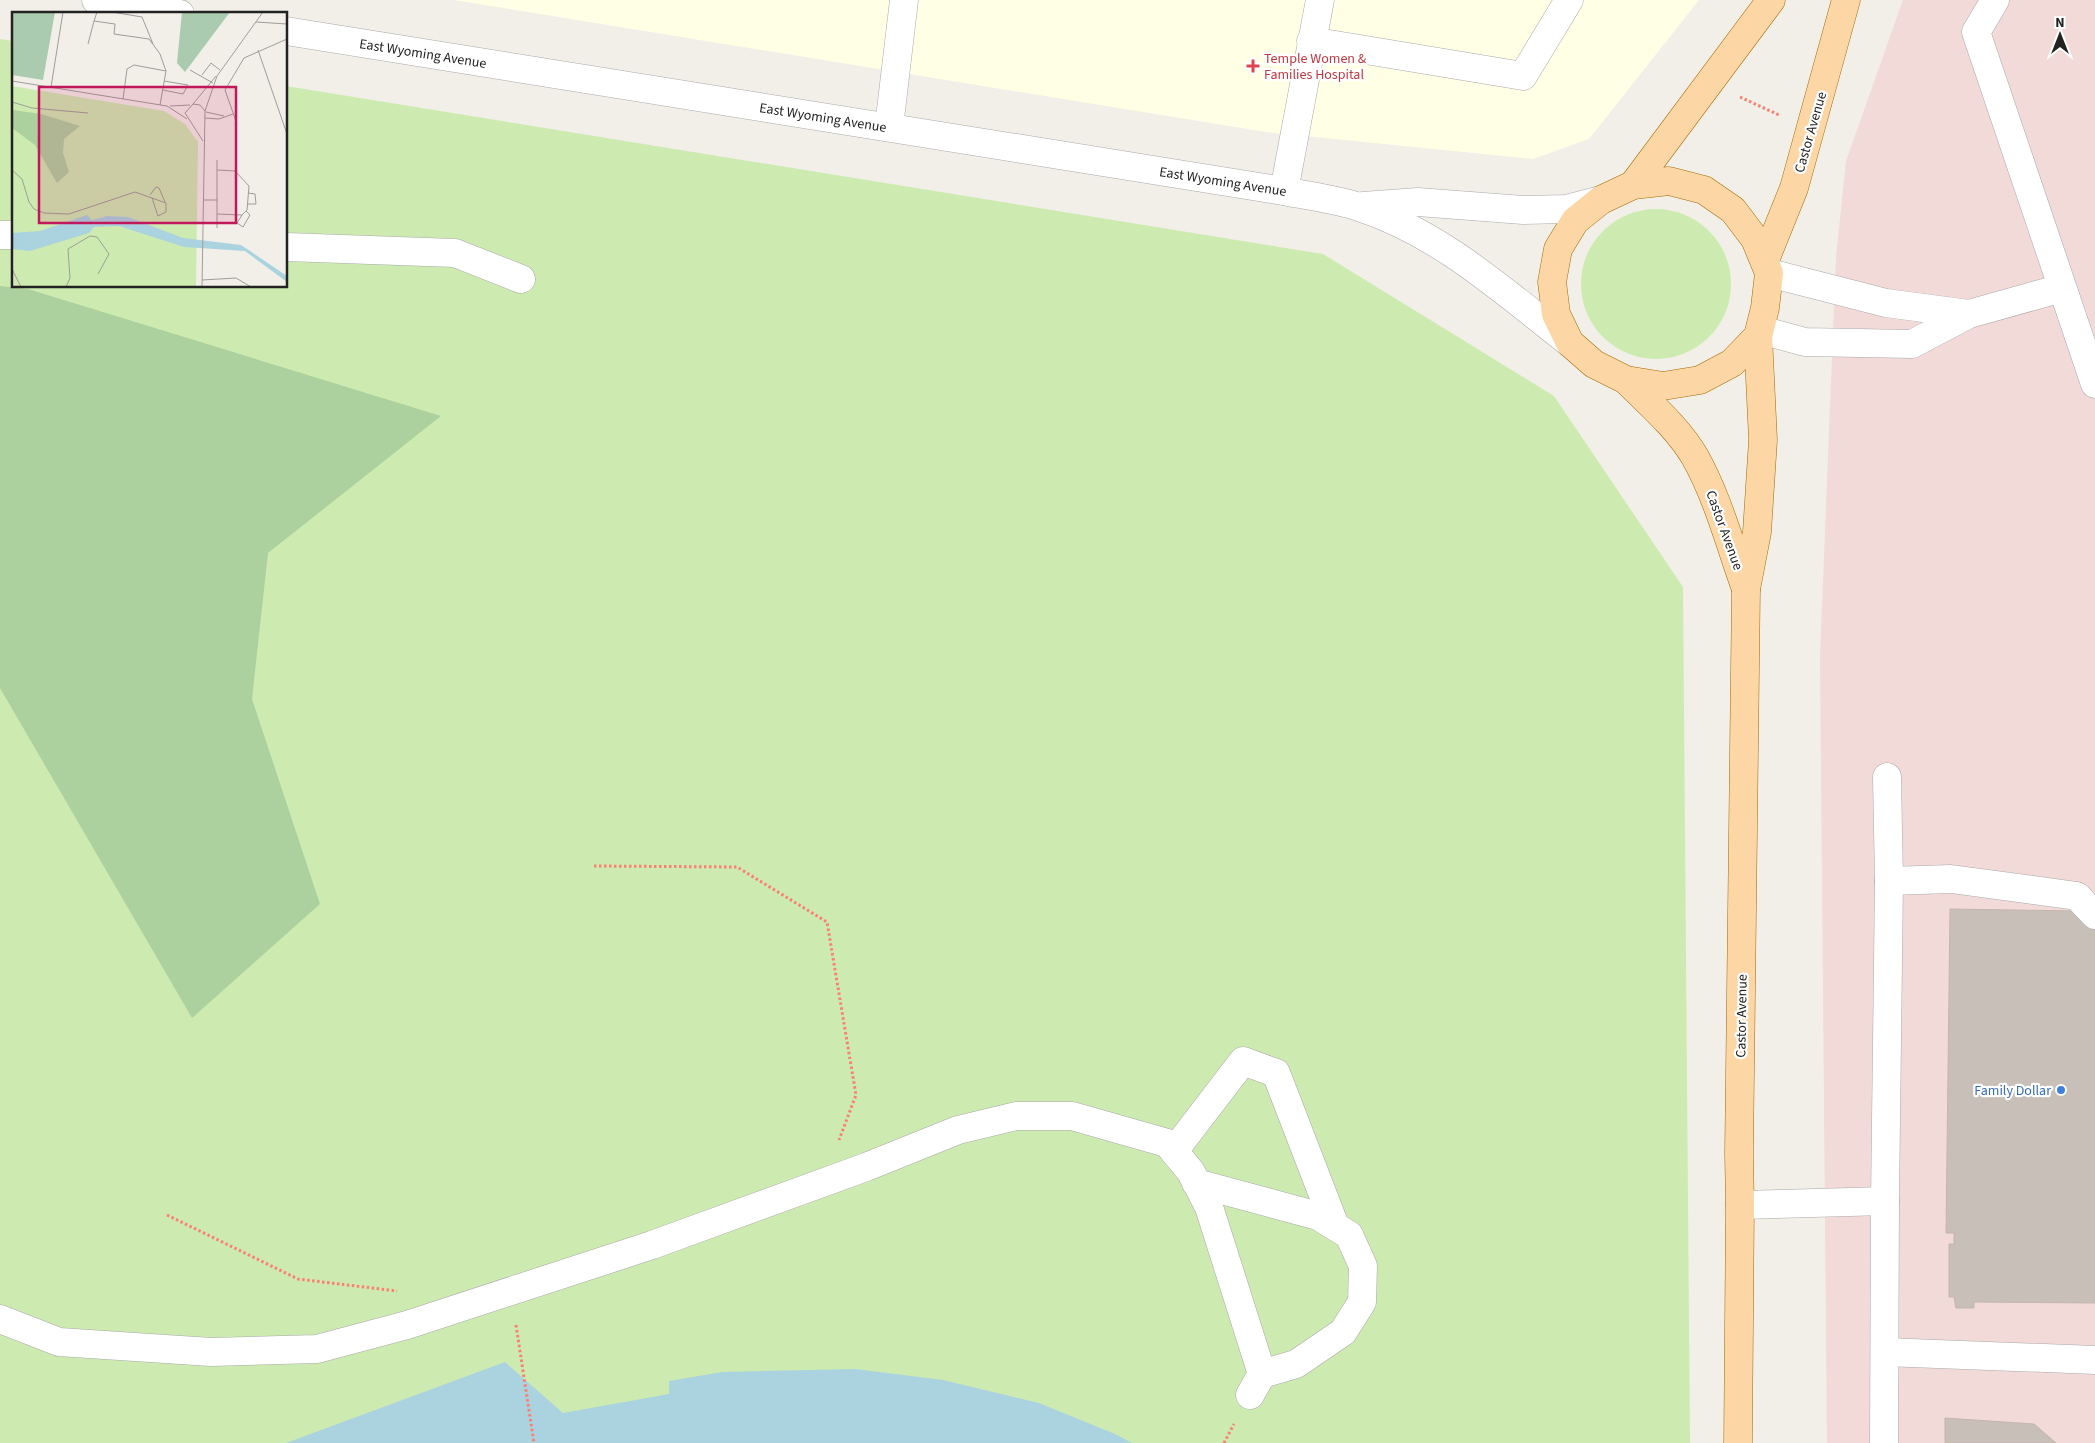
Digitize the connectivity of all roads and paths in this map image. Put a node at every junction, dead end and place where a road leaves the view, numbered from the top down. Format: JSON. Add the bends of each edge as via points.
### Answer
{"nodes":[{"id":1,"x":96,"y":0,"type":"edge"},
{"id":2,"x":904,"y":0,"type":"edge"},
{"id":3,"x":1320,"y":0,"type":"edge"},
{"id":4,"x":1569,"y":0,"type":"edge"},
{"id":5,"x":1771,"y":0,"type":"edge"},
{"id":6,"x":1846,"y":0,"type":"edge"},
{"id":7,"x":1995,"y":0,"type":"edge"},
{"id":8,"x":124,"y":2,"type":"edge"},
{"id":9,"x":171,"y":12,"type":"edge"},
{"id":10,"x":288,"y":31,"type":"edge"},
{"id":11,"x":1311,"y":41,"type":"junction"},
{"id":12,"x":1740,"y":97,"type":"dead end"},
{"id":13,"x":1782,"y":117,"type":"dead end"},
{"id":14,"x":889,"y":127,"type":"junction"},
{"id":15,"x":1633,"y":184,"type":"junction"},
{"id":16,"x":1284,"y":191,"type":"junction"},
{"id":17,"x":1601,"y":200,"type":"junction"},
{"id":18,"x":1359,"y":207,"type":"junction"},
{"id":19,"x":288,"y":247,"type":"edge"},
{"id":20,"x":1767,"y":267,"type":"junction"},
{"id":21,"x":521,"y":279,"type":"dead end"},
{"id":22,"x":2062,"y":288,"type":"junction"},
{"id":23,"x":1969,"y":314,"type":"junction"},
{"id":24,"x":1759,"y":333,"type":"junction"},
{"id":25,"x":1570,"y":343,"type":"junction"},
{"id":26,"x":1626,"y":380,"type":"junction"},
{"id":27,"x":2095,"y":384,"type":"edge"},
{"id":28,"x":1746,"y":588,"type":"junction"},
{"id":29,"x":1887,"y":777,"type":"dead end"},
{"id":30,"x":594,"y":866,"type":"dead end"},
{"id":31,"x":1889,"y":880,"type":"junction"},
{"id":32,"x":2095,"y":915,"type":"edge"},
{"id":33,"x":1174,"y":1151,"type":"junction"},
{"id":34,"x":822,"y":1182,"type":"junction"},
{"id":35,"x":1196,"y":1183,"type":"junction"},
{"id":36,"x":1885,"y":1201,"type":"junction"},
{"id":37,"x":1740,"y":1205,"type":"junction"},
{"id":38,"x":167,"y":1215,"type":"dead end"},
{"id":39,"x":1335,"y":1226,"type":"junction"},
{"id":40,"x":406,"y":1292,"type":"dead end"},
{"id":41,"x":0,"y":1319,"type":"edge"},
{"id":42,"x":516,"y":1327,"type":"dead end"},
{"id":43,"x":1885,"y":1352,"type":"junction"},
{"id":44,"x":2095,"y":1360,"type":"edge"},
{"id":45,"x":534,"y":1443,"type":"edge"},
{"id":46,"x":1738,"y":1443,"type":"edge"},
{"id":47,"x":1884,"y":1443,"type":"edge"}],
"edges":[{"from":1,"to":8,"type":"street"},
{"from":2,"to":14,"type":"street"},
{"from":3,"to":11,"type":"street"},
{"from":4,"to":11,"type":"street","via":[[1523,76]]},
{"from":5,"to":15,"type":"main road"},
{"from":6,"to":20,"type":"main road","name":"Castor Avenue","via":[[1794,188]]},
{"from":7,"to":22,"type":"street","via":[[1976,32]]},
{"from":8,"to":9,"type":"street"},
{"from":10,"to":14,"type":"street","name":"East Wyoming Avenue"},
{"from":11,"to":16,"type":"street"},
{"from":12,"to":13,"type":"path"},
{"from":14,"to":16,"type":"street","name":"East Wyoming Avenue"},
{"from":15,"to":17,"type":"main road"},
{"from":15,"to":20,"type":"main road","via":[[1669,181],[1704,190],[1734,210],[1755,239]]},
{"from":16,"to":18,"type":"street","name":"East Wyoming Avenue"},
{"from":17,"to":18,"type":"street","name":"East Wyoming Avenue","via":[[1566,208],[1523,210],[1418,202]]},
{"from":17,"to":25,"type":"main road","via":[[1575,222],[1558,249],[1552,282],[1556,314]]},
{"from":18,"to":25,"type":"street","name":"East Wyoming Avenue","via":[[1415,231],[1457,255]]},
{"from":19,"to":21,"type":"street","via":[[455,253]]},
{"from":20,"to":23,"type":"street","via":[[1886,303]]},
{"from":20,"to":24,"type":"main road","name":"Castor Avenue","via":[[1765,308]]},
{"from":22,"to":23,"type":"street"},
{"from":22,"to":27,"type":"street"},
{"from":23,"to":24,"type":"street","via":[[1912,344],[1805,342]]},
{"from":24,"to":26,"type":"main road","via":[[1732,363],[1700,380],[1663,386]]},
{"from":24,"to":28,"type":"main road","name":"Castor Avenue","via":[[1763,440],[1757,532]]},
{"from":25,"to":26,"type":"main road","via":[[1594,364]]},
{"from":26,"to":28,"type":"main road","name":"Castor Avenue","via":[[1669,424],[1694,456],[1712,493]]},
{"from":28,"to":37,"type":"main road","name":"Castor Avenue"},
{"from":29,"to":31,"type":"street"},
{"from":30,"to":34,"type":"path","via":[[737,867],[827,922],[856,1095]]},
{"from":31,"to":32,"type":"street","via":[[1952,879],[2077,896]]},
{"from":31,"to":36,"type":"street"},
{"from":33,"to":34,"type":"street","via":[[1167,1143],[1072,1116],[1016,1116],[958,1130]]},
{"from":33,"to":35,"type":"street"},
{"from":33,"to":39,"type":"street","via":[[1243,1061],[1276,1073]]},
{"from":34,"to":41,"type":"street","via":[[652,1245],[407,1325],[317,1349],[211,1352],[59,1342]]},
{"from":35,"to":39,"type":"street","via":[[1318,1216]]},
{"from":35,"to":39,"type":"street","via":[[1209,1207],[1256,1384],[1296,1364],[1343,1332],[1362,1302],[1363,1266],[1349,1235]]},
{"from":36,"to":37,"type":"street"},
{"from":36,"to":43,"type":"street"},
{"from":37,"to":46,"type":"main road","name":"Castor Avenue"},
{"from":38,"to":40,"type":"path","via":[[298,1279]]},
{"from":42,"to":45,"type":"path"},
{"from":43,"to":44,"type":"street"},
{"from":43,"to":47,"type":"street"}]}
